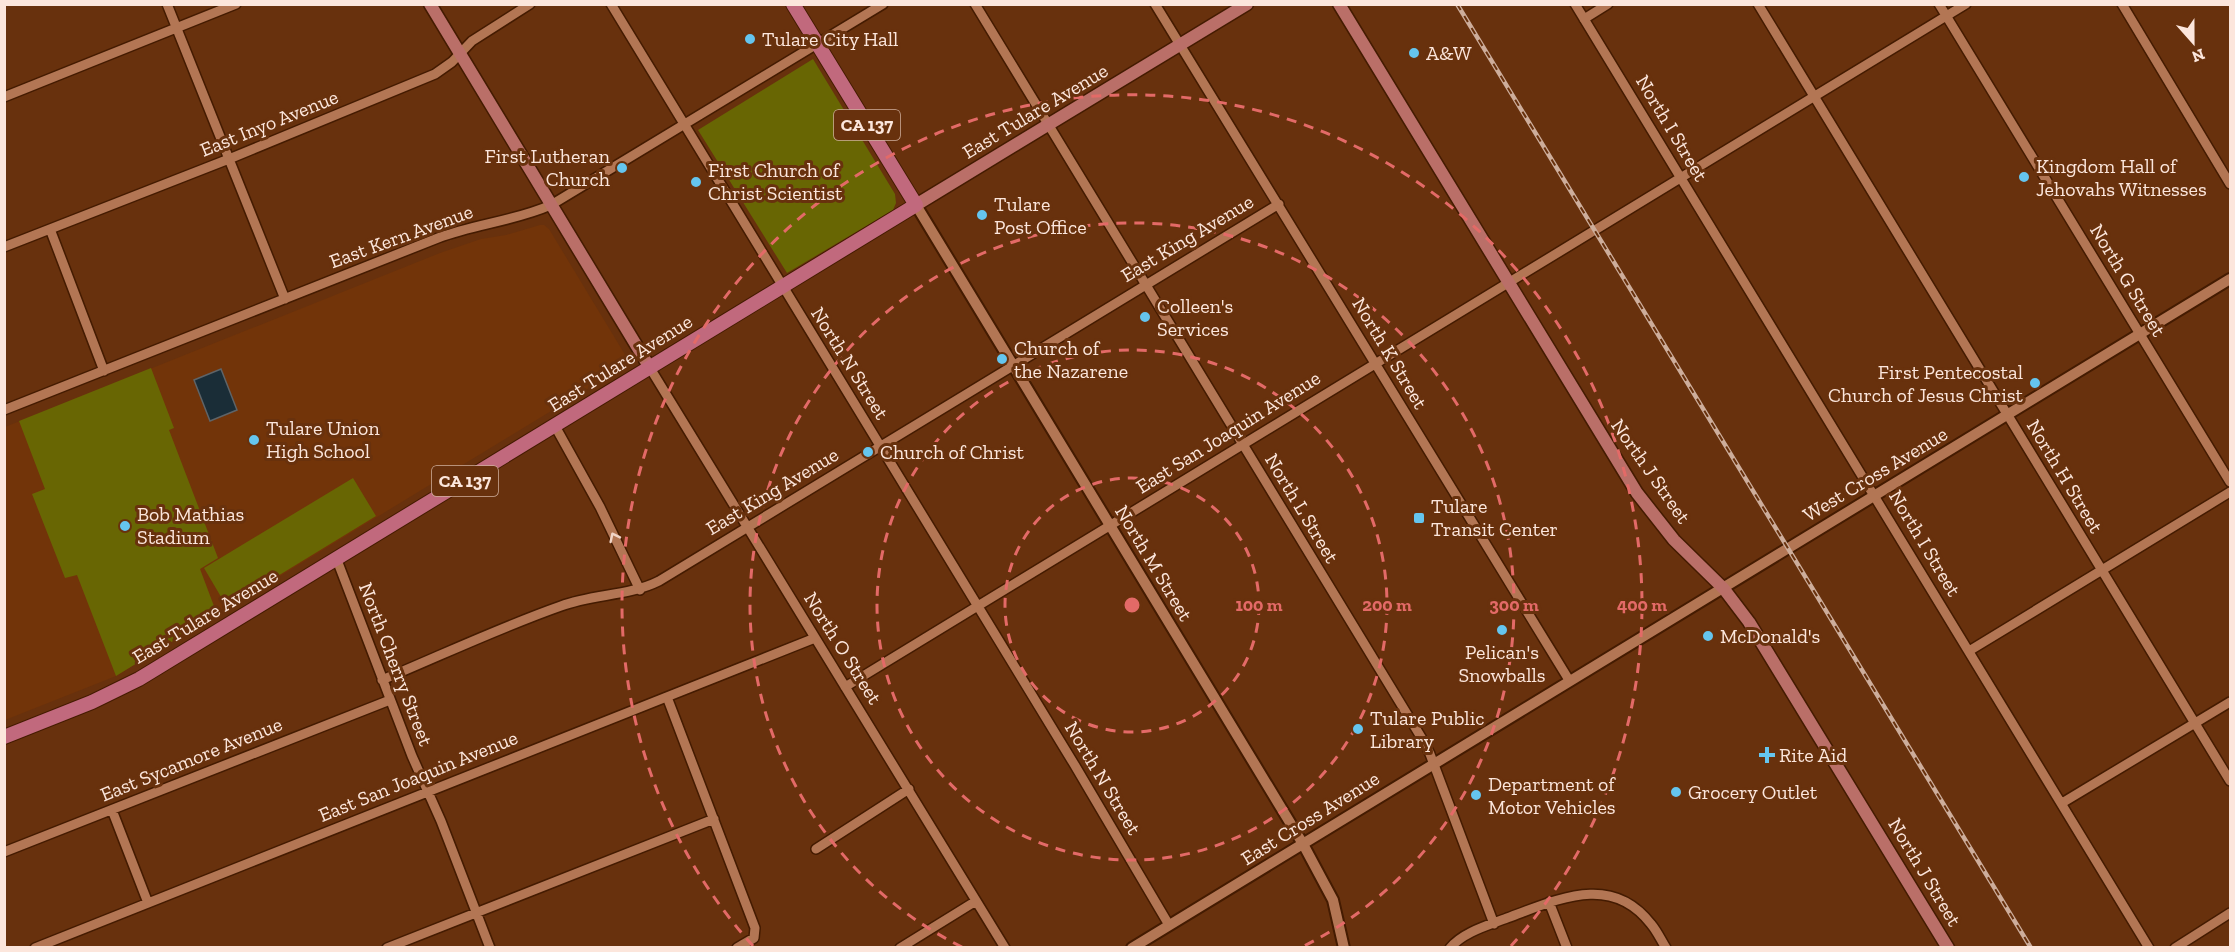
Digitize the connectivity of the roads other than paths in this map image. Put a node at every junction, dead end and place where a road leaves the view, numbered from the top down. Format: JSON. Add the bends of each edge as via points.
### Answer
{"nodes":[{"id":1,"x":167,"y":4,"type":"edge"},
{"id":2,"x":236,"y":4,"type":"edge"},
{"id":3,"x":430,"y":4,"type":"edge"},
{"id":4,"x":530,"y":4,"type":"edge"},
{"id":5,"x":611,"y":4,"type":"edge"},
{"id":6,"x":793,"y":4,"type":"edge"},
{"id":7,"x":883,"y":4,"type":"edge"},
{"id":8,"x":975,"y":4,"type":"edge"},
{"id":9,"x":1155,"y":4,"type":"edge"},
{"id":10,"x":1247,"y":4,"type":"edge"},
{"id":11,"x":1339,"y":4,"type":"edge"},
{"id":12,"x":1575,"y":4,"type":"edge"},
{"id":13,"x":1608,"y":4,"type":"edge"},
{"id":14,"x":1758,"y":4,"type":"edge"},
{"id":15,"x":1939,"y":4,"type":"edge"},
{"id":16,"x":1966,"y":4,"type":"edge"},
{"id":17,"x":2122,"y":4,"type":"edge"},
{"id":18,"x":1947,"y":16,"type":"junction"},
{"id":19,"x":1584,"y":19,"type":"junction"},
{"id":20,"x":176,"y":28,"type":"junction"},
{"id":21,"x":818,"y":44,"type":"junction"},
{"id":22,"x":1180,"y":45,"type":"junction"},
{"id":23,"x":459,"y":53,"type":"junction"},
{"id":24,"x":4,"y":97,"type":"edge"},
{"id":25,"x":1814,"y":97,"type":"junction"},
{"id":26,"x":684,"y":125,"type":"junction"},
{"id":27,"x":1048,"y":126,"type":"junction"},
{"id":28,"x":229,"y":159,"type":"junction"},
{"id":29,"x":1680,"y":177,"type":"junction"},
{"id":30,"x":2230,"y":184,"type":"edge"},
{"id":31,"x":1279,"y":204,"type":"junction"},
{"id":32,"x":551,"y":205,"type":"junction"},
{"id":33,"x":916,"y":205,"type":"junction"},
{"id":34,"x":50,"y":229,"type":"junction"},
{"id":35,"x":4,"y":247,"type":"edge"},
{"id":36,"x":2230,"y":279,"type":"edge"},
{"id":37,"x":1508,"y":283,"type":"junction"},
{"id":38,"x":1146,"y":285,"type":"junction"},
{"id":39,"x":783,"y":288,"type":"junction"},
{"id":40,"x":285,"y":299,"type":"junction"},
{"id":41,"x":2140,"y":334,"type":"junction"},
{"id":42,"x":1375,"y":362,"type":"junction"},
{"id":43,"x":1013,"y":366,"type":"junction"},
{"id":44,"x":650,"y":368,"type":"junction"},
{"id":45,"x":104,"y":371,"type":"junction"},
{"id":46,"x":6,"y":406,"type":"edge"},
{"id":47,"x":2008,"y":415,"type":"junction"},
{"id":48,"x":555,"y":426,"type":"junction"},
{"id":49,"x":1243,"y":444,"type":"junction"},
{"id":50,"x":880,"y":446,"type":"junction"},
{"id":51,"x":2230,"y":482,"type":"edge"},
{"id":52,"x":2230,"y":492,"type":"edge"},
{"id":53,"x":1875,"y":495,"type":"junction"},
{"id":54,"x":1111,"y":525,"type":"junction"},
{"id":55,"x":747,"y":528,"type":"junction"},
{"id":56,"x":337,"y":560,"type":"junction"},
{"id":57,"x":2102,"y":570,"type":"junction"},
{"id":58,"x":1724,"y":589,"type":"junction"},
{"id":59,"x":640,"y":590,"type":"junction"},
{"id":60,"x":976,"y":605,"type":"junction"},
{"id":61,"x":815,"y":639,"type":"junction"},
{"id":62,"x":1970,"y":651,"type":"junction"},
{"id":63,"x":382,"y":680,"type":"junction"},
{"id":64,"x":1569,"y":680,"type":"junction"},
{"id":65,"x":844,"y":687,"type":"junction"},
{"id":66,"x":668,"y":697,"type":"junction"},
{"id":67,"x":390,"y":700,"type":"junction"},
{"id":68,"x":2230,"y":702,"type":"edge"},
{"id":69,"x":2196,"y":723,"type":"junction"},
{"id":70,"x":4,"y":737,"type":"edge"},
{"id":71,"x":1433,"y":763,"type":"junction"},
{"id":72,"x":2230,"y":781,"type":"edge"},
{"id":73,"x":909,"y":789,"type":"junction"},
{"id":74,"x":428,"y":792,"type":"junction"},
{"id":75,"x":2062,"y":803,"type":"junction"},
{"id":76,"x":112,"y":810,"type":"junction"},
{"id":77,"x":714,"y":819,"type":"junction"},
{"id":78,"x":1303,"y":844,"type":"junction"},
{"id":79,"x":816,"y":849,"type":"dead end"},
{"id":80,"x":4,"y":852,"type":"edge"},
{"id":81,"x":976,"y":901,"type":"junction"},
{"id":82,"x":1550,"y":902,"type":"junction"},
{"id":83,"x":148,"y":903,"type":"junction"},
{"id":84,"x":477,"y":911,"type":"junction"},
{"id":85,"x":2230,"y":913,"type":"edge"},
{"id":86,"x":1494,"y":924,"type":"junction"},
{"id":87,"x":1169,"y":925,"type":"junction"},
{"id":88,"x":35,"y":948,"type":"edge"},
{"id":89,"x":387,"y":948,"type":"edge"},
{"id":90,"x":490,"y":948,"type":"edge"},
{"id":91,"x":737,"y":948,"type":"edge"},
{"id":92,"x":900,"y":948,"type":"edge"},
{"id":93,"x":1005,"y":948,"type":"edge"},
{"id":94,"x":1132,"y":948,"type":"edge"},
{"id":95,"x":1344,"y":948,"type":"edge"},
{"id":96,"x":1450,"y":948,"type":"edge"},
{"id":97,"x":1567,"y":948,"type":"edge"},
{"id":98,"x":1666,"y":948,"type":"edge"},
{"id":99,"x":1947,"y":948,"type":"edge"},
{"id":100,"x":2149,"y":948,"type":"edge"},
{"id":101,"x":2175,"y":948,"type":"edge"}],
"edges":[{"from":1,"to":20,"type":"street"},
{"from":2,"to":20,"type":"street"},
{"from":3,"to":23,"type":"main road"},
{"from":4,"to":23,"type":"street","name":"East Inyo Avenue"},
{"from":5,"to":26,"type":"street","name":"North N Street"},
{"from":6,"to":21,"type":"main road","number":"CA 137"},
{"from":7,"to":21,"type":"street","name":"East Kern Avenue"},
{"from":8,"to":27,"type":"street","name":"North L Street"},
{"from":9,"to":22,"type":"street","name":"North K Street"},
{"from":10,"to":22,"type":"main road","name":"East Tulare Avenue"},
{"from":11,"to":37,"type":"main road","name":"North J Street"},
{"from":12,"to":19,"type":"street","name":"North I Street"},
{"from":13,"to":19,"type":"street"},
{"from":14,"to":25,"type":"street","name":"North H Street"},
{"from":15,"to":18,"type":"street","name":"North G Street"},
{"from":16,"to":18,"type":"street","name":"East San Joaquin Avenue"},
{"from":17,"to":30,"type":"street"},
{"from":18,"to":25,"type":"street","name":"East San Joaquin Avenue"},
{"from":18,"to":41,"type":"street","name":"North G Street"},
{"from":19,"to":29,"type":"street","name":"North I Street"},
{"from":20,"to":24,"type":"street"},
{"from":20,"to":28,"type":"street"},
{"from":21,"to":26,"type":"street","name":"East Kern Avenue"},
{"from":21,"to":33,"type":"main road","number":"CA 137"},
{"from":22,"to":27,"type":"main road","name":"East Tulare Avenue"},
{"from":22,"to":31,"type":"street","name":"North K Street"},
{"from":23,"to":28,"type":"street","name":"East Inyo Avenue","via":[[435,74]]},
{"from":23,"to":32,"type":"main road"},
{"from":25,"to":29,"type":"street","name":"East San Joaquin Avenue"},
{"from":25,"to":47,"type":"street","name":"North H Street"},
{"from":26,"to":32,"type":"street","name":"East Kern Avenue"},
{"from":26,"to":39,"type":"street","name":"North N Street"},
{"from":27,"to":33,"type":"main road","name":"East Tulare Avenue"},
{"from":27,"to":38,"type":"street","name":"North L Street"},
{"from":28,"to":34,"type":"street","name":"East Inyo Avenue"},
{"from":28,"to":40,"type":"street"},
{"from":29,"to":37,"type":"street","name":"East San Joaquin Avenue"},
{"from":29,"to":53,"type":"street","name":"North I Street"},
{"from":31,"to":38,"type":"street","name":"East King Avenue"},
{"from":31,"to":42,"type":"street","name":"North K Street"},
{"from":32,"to":40,"type":"street","name":"East Kern Avenue","via":[[438,238]]},
{"from":32,"to":44,"type":"main road"},
{"from":33,"to":39,"type":"main road","name":"East Tulare Avenue","number":"CA 137"},
{"from":33,"to":43,"type":"street","name":"North M Street"},
{"from":34,"to":35,"type":"street","name":"East Inyo Avenue"},
{"from":34,"to":45,"type":"street"},
{"from":36,"to":41,"type":"street","name":"West Cross Avenue"},
{"from":37,"to":42,"type":"street","name":"East San Joaquin Avenue"},
{"from":37,"to":58,"type":"main road","name":"North J Street","via":[[1637,494],[1674,540]]},
{"from":38,"to":43,"type":"street","name":"East King Avenue"},
{"from":38,"to":49,"type":"street","name":"North L Street"},
{"from":39,"to":44,"type":"main road","name":"East Tulare Avenue","number":"CA 137"},
{"from":39,"to":50,"type":"street","name":"North N Street"},
{"from":40,"to":45,"type":"street","name":"East Kern Avenue"},
{"from":41,"to":47,"type":"street","name":"West Cross Avenue"},
{"from":41,"to":51,"type":"street","name":"North G Street"},
{"from":42,"to":49,"type":"street","name":"East San Joaquin Avenue"},
{"from":42,"to":64,"type":"street","name":"North K Street"},
{"from":43,"to":50,"type":"street","name":"East King Avenue"},
{"from":43,"to":54,"type":"street","name":"North M Street"},
{"from":44,"to":48,"type":"main road","name":"East Tulare Avenue","number":"CA 137"},
{"from":44,"to":55,"type":"street","name":"North O Street"},
{"from":45,"to":46,"type":"street","name":"East Kern Avenue"},
{"from":47,"to":53,"type":"street","name":"West Cross Avenue"},
{"from":47,"to":57,"type":"street","name":"North H Street"},
{"from":48,"to":56,"type":"main road","name":"East Tulare Avenue","number":"CA 137"},
{"from":59,"to":48,"type":"street","one_way":true},
{"from":49,"to":54,"type":"street","name":"East San Joaquin Avenue"},
{"from":49,"to":71,"type":"street","name":"North L Street","via":[[1424,742]]},
{"from":50,"to":55,"type":"street","name":"East King Avenue"},
{"from":50,"to":60,"type":"street","name":"North N Street"},
{"from":52,"to":57,"type":"street"},
{"from":53,"to":58,"type":"street","name":"West Cross Avenue"},
{"from":53,"to":62,"type":"street","name":"North I Street"},
{"from":54,"to":60,"type":"street","name":"East San Joaquin Avenue"},
{"from":54,"to":78,"type":"street","name":"North M Street"},
{"from":55,"to":59,"type":"street","name":"East King Avenue"},
{"from":55,"to":61,"type":"street","name":"North O Street"},
{"from":56,"to":63,"type":"street","name":"North Cherry Street"},
{"from":56,"to":70,"type":"main road","name":"East Tulare Avenue","number":"CA 137","via":[[117,691]]},
{"from":57,"to":62,"type":"street"},
{"from":57,"to":69,"type":"street","name":"North H Street"},
{"from":58,"to":64,"type":"street","name":"East Cross Avenue"},
{"from":58,"to":99,"type":"main road","name":"North J Street","via":[[1773,658]]},
{"from":59,"to":63,"type":"street","name":"East King Avenue","via":[[562,605]]},
{"from":60,"to":65,"type":"street","name":"East San Joaquin Avenue"},
{"from":60,"to":87,"type":"street","name":"North N Street"},
{"from":61,"to":65,"type":"street","name":"North O Street"},
{"from":61,"to":66,"type":"street","name":"East San Joaquin Avenue"},
{"from":62,"to":75,"type":"street","name":"North I Street"},
{"from":63,"to":67,"type":"street","name":"North Cherry Street"},
{"from":64,"to":71,"type":"street","name":"East Cross Avenue"},
{"from":65,"to":73,"type":"street","name":"North O Street"},
{"from":66,"to":74,"type":"street","name":"East San Joaquin Avenue"},
{"from":66,"to":77,"type":"street"},
{"from":67,"to":74,"type":"street","name":"North Cherry Street"},
{"from":67,"to":76,"type":"street","name":"East Sycamore Avenue"},
{"from":68,"to":69,"type":"street"},
{"from":69,"to":72,"type":"street","name":"North H Street"},
{"from":69,"to":75,"type":"street"},
{"from":71,"to":78,"type":"street","name":"East Cross Avenue"},
{"from":71,"to":86,"type":"street","name":"North L Street"},
{"from":73,"to":79,"type":"street"},
{"from":73,"to":81,"type":"street","name":"North O Street"},
{"from":74,"to":83,"type":"street","name":"East San Joaquin Avenue"},
{"from":74,"to":84,"type":"street","name":"North Cherry Street"},
{"from":75,"to":100,"type":"street","name":"North I Street"},
{"from":76,"to":80,"type":"street","name":"East Sycamore Avenue"},
{"from":76,"to":83,"type":"street"},
{"from":77,"to":84,"type":"street"},
{"from":77,"to":91,"type":"street","via":[[755,928],[754,938]]},
{"from":78,"to":87,"type":"street","name":"East Cross Avenue"},
{"from":78,"to":95,"type":"street","name":"North M Street","via":[[1333,900]]},
{"from":81,"to":92,"type":"street"},
{"from":81,"to":93,"type":"street","name":"North O Street"},
{"from":82,"to":86,"type":"street"},
{"from":82,"to":97,"type":"street"},
{"from":82,"to":98,"type":"street","via":[[1583,893],[1612,896],[1641,913]]},
{"from":83,"to":88,"type":"street","name":"East San Joaquin Avenue"},
{"from":84,"to":89,"type":"street"},
{"from":84,"to":90,"type":"street","name":"North Cherry Street"},
{"from":85,"to":101,"type":"street"},
{"from":86,"to":96,"type":"street","via":[[1458,939]]},
{"from":87,"to":94,"type":"street","name":"East Cross Avenue"}]}
